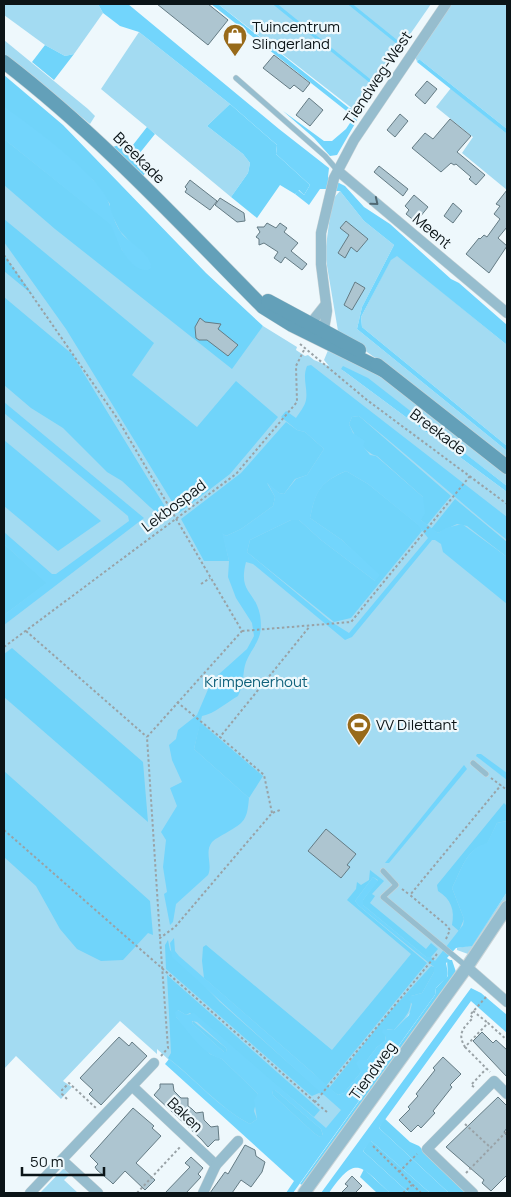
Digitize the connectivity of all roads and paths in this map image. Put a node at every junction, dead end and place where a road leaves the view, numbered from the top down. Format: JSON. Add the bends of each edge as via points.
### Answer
{"nodes":[{"id":1,"x":446,"y":4,"type":"edge"},
{"id":2,"x":4,"y":62,"type":"edge"},
{"id":3,"x":236,"y":78,"type":"dead end"},
{"id":4,"x":336,"y":174,"type":"junction"},
{"id":5,"x":4,"y":255,"type":"edge"},
{"id":6,"x":507,"y":313,"type":"edge"},
{"id":7,"x":315,"y":331,"type":"junction"},
{"id":8,"x":304,"y":348,"type":"joint"},
{"id":9,"x":507,"y":466,"type":"edge"},
{"id":10,"x":470,"y":476,"type":"junction"},
{"id":11,"x":507,"y":504,"type":"edge"},
{"id":12,"x":177,"y":518,"type":"junction"},
{"id":13,"x":210,"y":578,"type":"junction"},
{"id":14,"x":201,"y":584,"type":"dead end"},
{"id":15,"x":310,"y":626,"type":"junction"},
{"id":16,"x":26,"y":630,"type":"junction"},
{"id":17,"x":242,"y":631,"type":"junction"},
{"id":18,"x":4,"y":647,"type":"edge"},
{"id":19,"x":177,"y":702,"type":"junction"},
{"id":20,"x":147,"y":737,"type":"junction"},
{"id":21,"x":220,"y":737,"type":"junction"},
{"id":22,"x":473,"y":763,"type":"dead end"},
{"id":23,"x":486,"y":774,"type":"joint"},
{"id":24,"x":500,"y":785,"type":"junction"},
{"id":25,"x":507,"y":790,"type":"edge"},
{"id":26,"x":280,"y":810,"type":"dead end"},
{"id":27,"x":272,"y":813,"type":"junction"},
{"id":28,"x":4,"y":830,"type":"edge"},
{"id":29,"x":382,"y":871,"type":"dead end"},
{"id":30,"x":507,"y":907,"type":"edge"},
{"id":31,"x":160,"y":938,"type":"junction"},
{"id":32,"x":444,"y":946,"type":"junction"},
{"id":33,"x":467,"y":967,"type":"junction"},
{"id":34,"x":163,"y":969,"type":"junction"},
{"id":35,"x":487,"y":996,"type":"dead end"},
{"id":36,"x":507,"y":1002,"type":"edge"},
{"id":37,"x":473,"y":1011,"type":"junction"},
{"id":38,"x":488,"y":1023,"type":"junction"},
{"id":39,"x":507,"y":1040,"type":"edge"},
{"id":40,"x":465,"y":1047,"type":"junction"},
{"id":41,"x":162,"y":1054,"type":"dead end"},
{"id":42,"x":154,"y":1063,"type":"dead end"},
{"id":43,"x":494,"y":1081,"type":"junction"},
{"id":44,"x":132,"y":1086,"type":"junction"},
{"id":45,"x":507,"y":1094,"type":"edge"},
{"id":46,"x":67,"y":1099,"type":"dead end"},
{"id":47,"x":315,"y":1102,"type":"junction"},
{"id":48,"x":327,"y":1112,"type":"dead end"},
{"id":49,"x":104,"y":1116,"type":"junction"},
{"id":50,"x":458,"y":1117,"type":"junction"},
{"id":51,"x":507,"y":1131,"type":"edge"},
{"id":52,"x":188,"y":1139,"type":"junction"},
{"id":53,"x":238,"y":1141,"type":"dead end"},
{"id":54,"x":373,"y":1146,"type":"dead end"},
{"id":55,"x":491,"y":1148,"type":"junction"},
{"id":56,"x":413,"y":1157,"type":"dead end"},
{"id":57,"x":62,"y":1160,"type":"junction"},
{"id":58,"x":216,"y":1165,"type":"junction"},
{"id":59,"x":399,"y":1172,"type":"junction"},
{"id":60,"x":459,"y":1180,"type":"junction"},
{"id":61,"x":412,"y":1185,"type":"junction"},
{"id":62,"x":30,"y":1193,"type":"edge"},
{"id":63,"x":98,"y":1193,"type":"edge"},
{"id":64,"x":137,"y":1193,"type":"edge"},
{"id":65,"x":203,"y":1193,"type":"edge"},
{"id":66,"x":304,"y":1193,"type":"edge"},
{"id":67,"x":403,"y":1193,"type":"edge"},
{"id":68,"x":420,"y":1193,"type":"edge"},
{"id":69,"x":473,"y":1193,"type":"edge"}],
"edges":[{"from":1,"to":4,"type":"street","name":"Tiendweg-West","via":[[354,140]]},
{"from":2,"to":7,"type":"main road","name":"Breekade","via":[[110,152],[243,287]]},
{"from":3,"to":4,"type":"lane","via":[[325,156]]},
{"from":4,"to":6,"type":"street","name":"Meent","one_way":true},
{"from":4,"to":7,"type":"street","name":"Tiendweg-West","via":[[324,212],[320,248],[326,304]]},
{"from":5,"to":12,"type":"path","via":[[117,418]]},
{"from":7,"to":9,"type":"main road","name":"Breekade","via":[[383,370]]},
{"from":8,"to":10,"type":"path","name":"Breekade","via":[[367,400]]},
{"from":8,"to":12,"type":"path","name":"Lekbospad","via":[[296,366],[297,402],[290,412],[236,474]]},
{"from":10,"to":11,"type":"path","name":"Breekade"},
{"from":10,"to":15,"type":"path","via":[[351,622]]},
{"from":12,"to":13,"type":"path"},
{"from":12,"to":16,"type":"path","name":"Lekbospad"},
{"from":13,"to":14,"type":"path"},
{"from":13,"to":17,"type":"path"},
{"from":15,"to":17,"type":"path"},
{"from":15,"to":21,"type":"path"},
{"from":16,"to":18,"type":"path","name":"Lekbospad"},
{"from":16,"to":20,"type":"path"},
{"from":17,"to":19,"type":"path"},
{"from":19,"to":20,"type":"path"},
{"from":19,"to":21,"type":"path"},
{"from":20,"to":31,"type":"path"},
{"from":21,"to":27,"type":"path","via":[[264,775]]},
{"from":22,"to":23,"type":"lane"},
{"from":23,"to":24,"type":"path"},
{"from":24,"to":25,"type":"path"},
{"from":24,"to":32,"type":"path","via":[[410,895],[450,930]]},
{"from":26,"to":27,"type":"path"},
{"from":27,"to":31,"type":"path","via":[[175,927]]},
{"from":28,"to":34,"type":"path"},
{"from":29,"to":32,"type":"lane","via":[[396,885],[384,896]]},
{"from":30,"to":33,"type":"street","name":"Tiendweg"},
{"from":31,"to":34,"type":"path"},
{"from":32,"to":33,"type":"lane"},
{"from":32,"to":47,"type":"path"},
{"from":33,"to":36,"type":"street"},
{"from":33,"to":66,"type":"street","name":"Tiendweg"},
{"from":34,"to":41,"type":"path","via":[[168,1048]]},
{"from":34,"to":47,"type":"path"},
{"from":35,"to":37,"type":"path"},
{"from":37,"to":38,"type":"path"},
{"from":37,"to":40,"type":"path","via":[[470,1015],[473,1018],[461,1034]]},
{"from":38,"to":39,"type":"path"},
{"from":38,"to":40,"type":"path"},
{"from":40,"to":43,"type":"path","via":[[493,1074]]},
{"from":42,"to":44,"type":"street"},
{"from":43,"to":45,"type":"street"},
{"from":43,"to":50,"type":"street"},
{"from":44,"to":49,"type":"street"},
{"from":44,"to":52,"type":"street","name":"Baken"},
{"from":46,"to":49,"type":"path","via":[[62,1090],[69,1083]]},
{"from":47,"to":48,"type":"path"},
{"from":49,"to":57,"type":"street"},
{"from":50,"to":55,"type":"path"},
{"from":50,"to":60,"type":"street","via":[[428,1148]]},
{"from":51,"to":55,"type":"path"},
{"from":52,"to":58,"type":"street","name":"Baken"},
{"from":52,"to":64,"type":"path"},
{"from":53,"to":58,"type":"street"},
{"from":54,"to":59,"type":"path"},
{"from":55,"to":60,"type":"path"},
{"from":56,"to":59,"type":"path"},
{"from":57,"to":62,"type":"street"},
{"from":57,"to":63,"type":"street"},
{"from":58,"to":65,"type":"street"},
{"from":59,"to":61,"type":"path"},
{"from":60,"to":69,"type":"street"},
{"from":61,"to":67,"type":"path"},
{"from":61,"to":68,"type":"path"}]}
